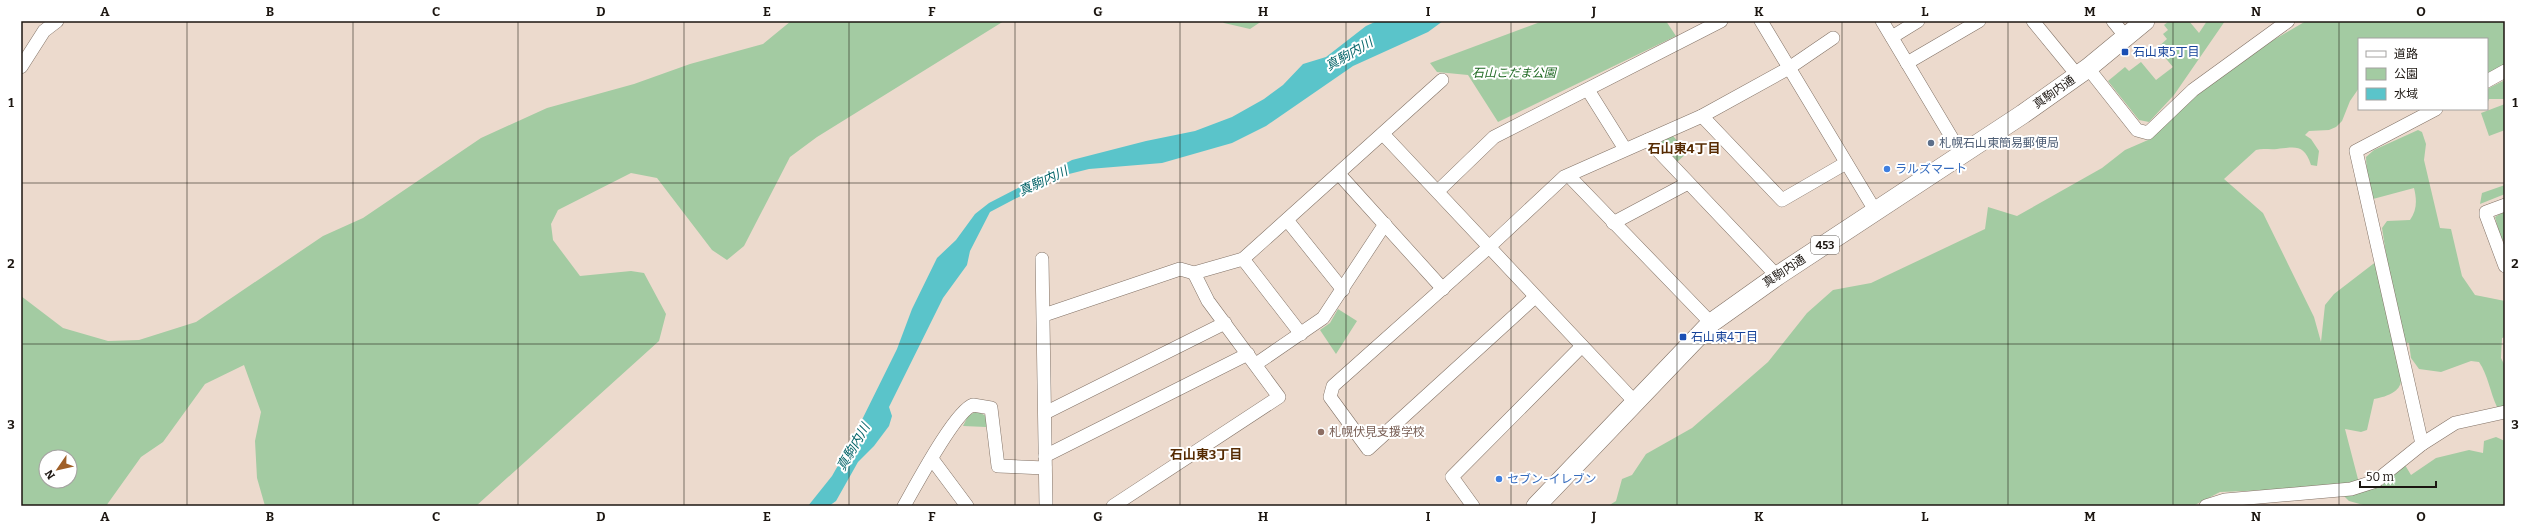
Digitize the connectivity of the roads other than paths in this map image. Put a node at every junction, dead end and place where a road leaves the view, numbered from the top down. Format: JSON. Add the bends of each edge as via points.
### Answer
{"nodes":[{"id":1,"x":57,"y":21,"type":"edge"},
{"id":2,"x":1721,"y":21,"type":"edge"},
{"id":3,"x":1761,"y":21,"type":"edge"},
{"id":4,"x":1882,"y":21,"type":"edge"},
{"id":5,"x":1918,"y":21,"type":"edge"},
{"id":6,"x":1979,"y":21,"type":"edge"},
{"id":7,"x":2113,"y":21,"type":"edge"},
{"id":8,"x":2145,"y":21,"type":"edge"},
{"id":9,"x":2288,"y":21,"type":"edge"},
{"id":10,"x":2035,"y":22,"type":"edge"},
{"id":11,"x":1892,"y":37,"type":"junction"},
{"id":12,"x":2126,"y":37,"type":"junction"},
{"id":13,"x":1833,"y":38,"type":"dead end"},
{"id":14,"x":1907,"y":63,"type":"junction"},
{"id":15,"x":21,"y":67,"type":"edge"},
{"id":16,"x":1789,"y":68,"type":"junction"},
{"id":17,"x":2505,"y":71,"type":"edge"},
{"id":18,"x":2083,"y":72,"type":"junction"},
{"id":19,"x":1442,"y":80,"type":"dead end"},
{"id":20,"x":2488,"y":80,"type":"edge"},
{"id":21,"x":1588,"y":90,"type":"junction"},
{"id":22,"x":2434,"y":110,"type":"edge"},
{"id":23,"x":1702,"y":116,"type":"junction"},
{"id":24,"x":1383,"y":134,"type":"junction"},
{"id":25,"x":1648,"y":140,"type":"junction"},
{"id":26,"x":1625,"y":149,"type":"junction"},
{"id":27,"x":1962,"y":155,"type":"junction"},
{"id":28,"x":1846,"y":163,"type":"junction"},
{"id":29,"x":1339,"y":174,"type":"junction"},
{"id":30,"x":1569,"y":176,"type":"junction"},
{"id":31,"x":1688,"y":183,"type":"junction"},
{"id":32,"x":1438,"y":191,"type":"junction"},
{"id":33,"x":2505,"y":205,"type":"edge"},
{"id":34,"x":1876,"y":212,"type":"junction"},
{"id":35,"x":1287,"y":220,"type":"junction"},
{"id":36,"x":1613,"y":223,"type":"junction"},
{"id":37,"x":1385,"y":224,"type":"junction"},
{"id":38,"x":1490,"y":247,"type":"junction"},
{"id":39,"x":1042,"y":259,"type":"dead end"},
{"id":40,"x":1243,"y":259,"type":"junction"},
{"id":41,"x":2505,"y":266,"type":"edge"},
{"id":42,"x":1194,"y":273,"type":"junction"},
{"id":43,"x":1777,"y":276,"type":"junction"},
{"id":44,"x":1443,"y":289,"type":"junction"},
{"id":45,"x":1343,"y":290,"type":"junction"},
{"id":46,"x":1535,"y":297,"type":"junction"},
{"id":47,"x":1044,"y":315,"type":"junction"},
{"id":48,"x":1225,"y":323,"type":"junction"},
{"id":49,"x":1711,"y":323,"type":"junction"},
{"id":50,"x":1301,"y":334,"type":"junction"},
{"id":51,"x":1582,"y":346,"type":"junction"},
{"id":52,"x":1252,"y":359,"type":"junction"},
{"id":53,"x":1634,"y":401,"type":"junction"},
{"id":54,"x":2505,"y":412,"type":"edge"},
{"id":55,"x":1045,"y":413,"type":"junction"},
{"id":56,"x":2422,"y":444,"type":"junction"},
{"id":57,"x":932,"y":459,"type":"junction"},
{"id":58,"x":1045,"y":462,"type":"junction"},
{"id":59,"x":904,"y":506,"type":"edge"},
{"id":60,"x":967,"y":506,"type":"edge"},
{"id":61,"x":1046,"y":506,"type":"edge"},
{"id":62,"x":1113,"y":506,"type":"edge"},
{"id":63,"x":1473,"y":506,"type":"edge"},
{"id":64,"x":1536,"y":506,"type":"edge"},
{"id":65,"x":2206,"y":506,"type":"edge"}],
"edges":[{"from":1,"to":15,"type":"street","via":[[44,31]]},
{"from":2,"to":21,"type":"street"},
{"from":3,"to":16,"type":"street"},
{"from":4,"to":11,"type":"street"},
{"from":5,"to":11,"type":"street"},
{"from":6,"to":14,"type":"street"},
{"from":7,"to":12,"type":"street"},
{"from":8,"to":12,"type":"highway","name":"真駒内通","number":"453"},
{"from":9,"to":18,"type":"street","via":[[2193,90],[2148,133],[2137,130]]},
{"from":10,"to":18,"type":"street"},
{"from":11,"to":14,"type":"street"},
{"from":12,"to":18,"type":"highway","name":"真駒内通","number":"453"},
{"from":13,"to":16,"type":"street"},
{"from":14,"to":27,"type":"street"},
{"from":16,"to":23,"type":"street"},
{"from":16,"to":28,"type":"street"},
{"from":17,"to":20,"type":"street"},
{"from":18,"to":27,"type":"highway","name":"真駒内通","number":"453"},
{"from":19,"to":24,"type":"street"},
{"from":21,"to":26,"type":"street"},
{"from":21,"to":32,"type":"street","via":[[1494,137]]},
{"from":22,"to":56,"type":"street","via":[[2356,151]]},
{"from":23,"to":25,"type":"street"},
{"from":23,"to":28,"type":"street","via":[[1782,200]]},
{"from":24,"to":29,"type":"street"},
{"from":24,"to":32,"type":"street"},
{"from":25,"to":26,"type":"street"},
{"from":25,"to":31,"type":"street"},
{"from":26,"to":30,"type":"street"},
{"from":27,"to":34,"type":"highway","name":"真駒内通","number":"453"},
{"from":28,"to":34,"type":"street"},
{"from":29,"to":35,"type":"street"},
{"from":29,"to":37,"type":"street"},
{"from":30,"to":36,"type":"street"},
{"from":30,"to":38,"type":"street","via":[[1564,177]]},
{"from":31,"to":36,"type":"street"},
{"from":31,"to":43,"type":"street"},
{"from":32,"to":38,"type":"street"},
{"from":33,"to":41,"type":"street","via":[[2486,212],[2486,215]]},
{"from":34,"to":43,"type":"highway","name":"真駒内通","number":"453"},
{"from":35,"to":40,"type":"street"},
{"from":35,"to":45,"type":"street"},
{"from":36,"to":49,"type":"street"},
{"from":37,"to":44,"type":"street"},
{"from":37,"to":45,"type":"street"},
{"from":38,"to":44,"type":"street"},
{"from":38,"to":46,"type":"street"},
{"from":39,"to":47,"type":"street"},
{"from":40,"to":42,"type":"street"},
{"from":40,"to":50,"type":"street"},
{"from":42,"to":47,"type":"street","via":[[1180,269]]},
{"from":42,"to":48,"type":"street","via":[[1208,301]]},
{"from":43,"to":49,"type":"highway","name":"真駒内通","number":"453"},
{"from":44,"to":46,"type":"street","via":[[1333,386],[1330,397],[1368,449]]},
{"from":45,"to":50,"type":"street","via":[[1324,318]]},
{"from":46,"to":51,"type":"street"},
{"from":47,"to":55,"type":"street"},
{"from":48,"to":52,"type":"street"},
{"from":48,"to":55,"type":"street"},
{"from":49,"to":53,"type":"highway","name":"真駒内通","number":"453"},
{"from":50,"to":52,"type":"street"},
{"from":51,"to":53,"type":"street"},
{"from":51,"to":63,"type":"street","via":[[1452,477]]},
{"from":52,"to":58,"type":"street"},
{"from":52,"to":62,"type":"street","via":[[1279,397]]},
{"from":53,"to":64,"type":"highway","name":"真駒内通","number":"453"},
{"from":54,"to":56,"type":"street","via":[[2455,423]]},
{"from":55,"to":58,"type":"street"},
{"from":56,"to":65,"type":"street","via":[[2376,481],[2351,489],[2224,500]]},
{"from":57,"to":58,"type":"street","via":[[962,412],[968,407],[982,405],[991,408],[993,414],[998,466]]},
{"from":57,"to":59,"type":"street"},
{"from":57,"to":60,"type":"street"},
{"from":58,"to":61,"type":"street"}]}
